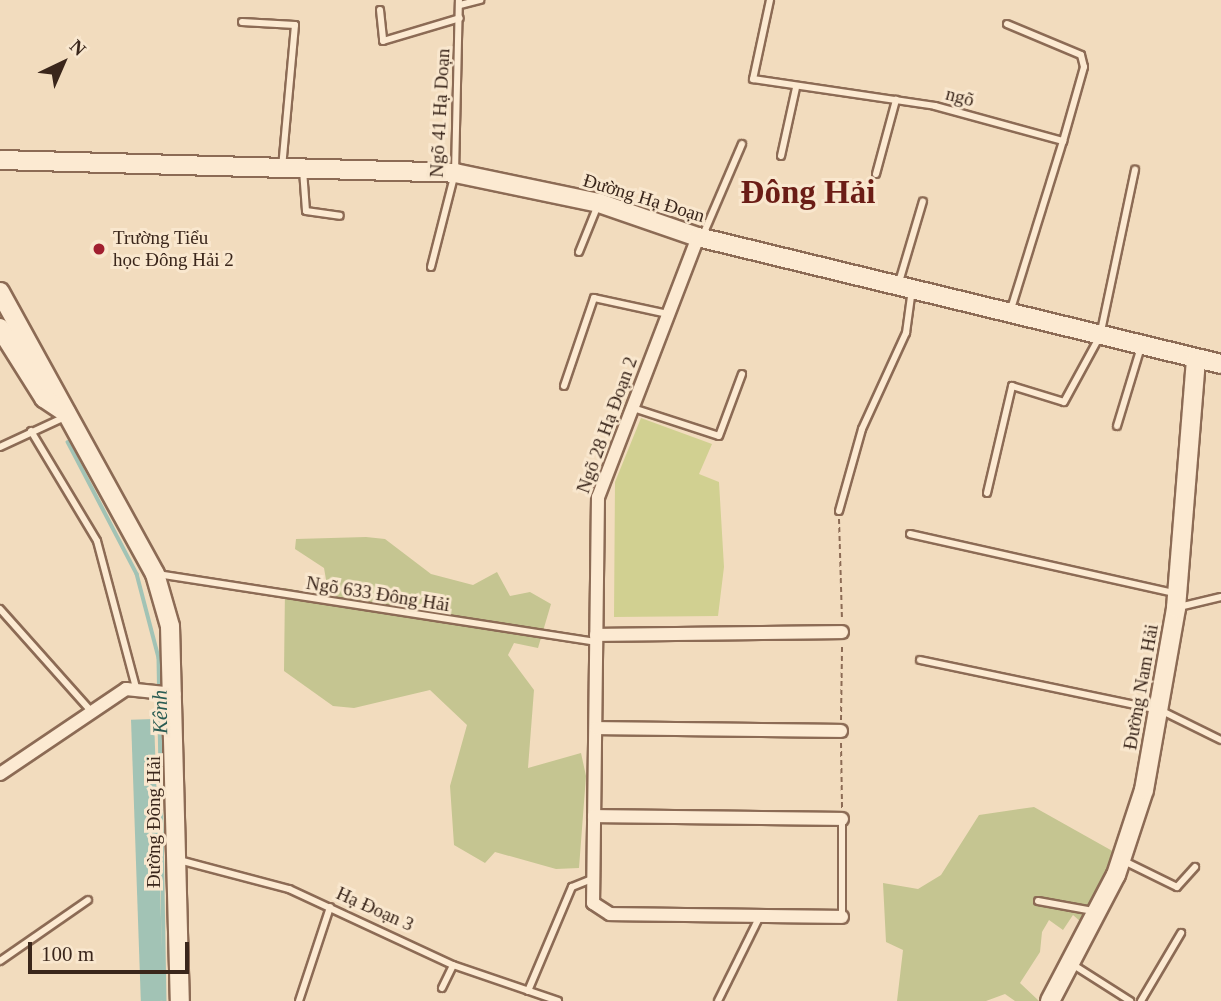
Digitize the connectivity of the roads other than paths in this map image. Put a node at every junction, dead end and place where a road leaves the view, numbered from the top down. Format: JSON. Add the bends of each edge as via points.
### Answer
{"nodes":[{"id":1,"x":480,"y":0,"type":"edge"},
{"id":2,"x":770,"y":0,"type":"edge"},
{"id":3,"x":459,"y":3,"type":"edge"},
{"id":4,"x":380,"y":10,"type":"dead end"},
{"id":5,"x":460,"y":18,"type":"junction"},
{"id":6,"x":242,"y":22,"type":"dead end"},
{"id":7,"x":1007,"y":24,"type":"dead end"},
{"id":8,"x":796,"y":88,"type":"junction"},
{"id":9,"x":897,"y":100,"type":"junction"},
{"id":10,"x":1063,"y":141,"type":"junction"},
{"id":11,"x":742,"y":144,"type":"dead end"},
{"id":12,"x":781,"y":156,"type":"dead end"},
{"id":13,"x":0,"y":160,"type":"edge"},
{"id":14,"x":281,"y":169,"type":"junction"},
{"id":15,"x":303,"y":169,"type":"junction"},
{"id":16,"x":1135,"y":170,"type":"dead end"},
{"id":17,"x":455,"y":173,"type":"junction"},
{"id":18,"x":876,"y":174,"type":"dead end"},
{"id":19,"x":923,"y":201,"type":"dead end"},
{"id":20,"x":599,"y":203,"type":"junction"},
{"id":21,"x":340,"y":216,"type":"dead end"},
{"id":22,"x":698,"y":237,"type":"junction"},
{"id":23,"x":579,"y":252,"type":"dead end"},
{"id":24,"x":431,"y":267,"type":"dead end"},
{"id":25,"x":905,"y":286,"type":"junction"},
{"id":26,"x":0,"y":292,"type":"edge"},
{"id":27,"x":1011,"y":309,"type":"junction"},
{"id":28,"x":669,"y":315,"type":"junction"},
{"id":29,"x":0,"y":328,"type":"edge"},
{"id":30,"x":1100,"y":336,"type":"junction"},
{"id":31,"x":1141,"y":347,"type":"junction"},
{"id":32,"x":1196,"y":361,"type":"junction"},
{"id":33,"x":1221,"y":364,"type":"edge"},
{"id":34,"x":741,"y":374,"type":"dead end"},
{"id":35,"x":564,"y":386,"type":"dead end"},
{"id":36,"x":633,"y":408,"type":"junction"},
{"id":37,"x":69,"y":415,"type":"junction"},
{"id":38,"x":1117,"y":426,"type":"dead end"},
{"id":39,"x":31,"y":431,"type":"junction"},
{"id":40,"x":0,"y":447,"type":"edge"},
{"id":41,"x":987,"y":493,"type":"dead end"},
{"id":42,"x":839,"y":511,"type":"road end"},
{"id":43,"x":910,"y":534,"type":"dead end"},
{"id":44,"x":155,"y":574,"type":"junction"},
{"id":45,"x":1221,"y":597,"type":"edge"},
{"id":46,"x":1177,"y":601,"type":"junction"},
{"id":47,"x":0,"y":609,"type":"edge"},
{"id":48,"x":842,"y":632,"type":"road end"},
{"id":49,"x":596,"y":639,"type":"junction"},
{"id":50,"x":919,"y":660,"type":"dead end"},
{"id":51,"x":136,"y":688,"type":"junction"},
{"id":52,"x":171,"y":693,"type":"junction"},
{"id":53,"x":89,"y":709,"type":"junction"},
{"id":54,"x":1160,"y":710,"type":"junction"},
{"id":55,"x":596,"y":729,"type":"junction"},
{"id":56,"x":841,"y":731,"type":"road end"},
{"id":57,"x":1221,"y":740,"type":"edge"},
{"id":58,"x":0,"y":774,"type":"edge"},
{"id":59,"x":594,"y":816,"type":"junction"},
{"id":60,"x":842,"y":819,"type":"joint"},
{"id":61,"x":174,"y":858,"type":"junction"},
{"id":62,"x":1122,"y":860,"type":"junction"},
{"id":63,"x":1195,"y":867,"type":"dead end"},
{"id":64,"x":592,"y":879,"type":"junction"},
{"id":65,"x":88,"y":900,"type":"dead end"},
{"id":66,"x":1038,"y":901,"type":"dead end"},
{"id":67,"x":330,"y":907,"type":"junction"},
{"id":68,"x":1099,"y":912,"type":"junction"},
{"id":69,"x":842,"y":917,"type":"joint"},
{"id":70,"x":759,"y":918,"type":"junction"},
{"id":71,"x":1181,"y":933,"type":"dead end"},
{"id":72,"x":0,"y":961,"type":"edge"},
{"id":73,"x":1072,"y":964,"type":"junction"},
{"id":74,"x":453,"y":965,"type":"junction"},
{"id":75,"x":442,"y":988,"type":"dead end"},
{"id":76,"x":528,"y":991,"type":"junction"},
{"id":77,"x":182,"y":1000,"type":"edge"},
{"id":78,"x":299,"y":1001,"type":"edge"},
{"id":79,"x":558,"y":1001,"type":"edge"},
{"id":80,"x":718,"y":1001,"type":"edge"},
{"id":81,"x":1050,"y":1001,"type":"edge"},
{"id":82,"x":1129,"y":1001,"type":"edge"},
{"id":83,"x":1141,"y":1001,"type":"edge"}],
"edges":[{"from":1,"to":3,"type":"lane"},
{"from":2,"to":8,"type":"lane","name":"ngõ","via":[[753,79]]},
{"from":3,"to":5,"type":"lane","name":"Ngõ 41 Hạ Doạn"},
{"from":4,"to":5,"type":"lane","via":[[383,41]]},
{"from":5,"to":17,"type":"lane","name":"Ngõ 41 Hạ Doạn"},
{"from":6,"to":14,"type":"lane","via":[[295,25]]},
{"from":7,"to":10,"type":"lane","via":[[1081,55],[1084,67]]},
{"from":8,"to":9,"type":"lane","name":"ngõ"},
{"from":8,"to":12,"type":"lane"},
{"from":9,"to":10,"type":"lane","name":"ngõ"},
{"from":9,"to":18,"type":"lane"},
{"from":10,"to":27,"type":"lane"},
{"from":11,"to":22,"type":"lane","via":[[712,222]]},
{"from":13,"to":14,"type":"main road","name":"Đường Hạ Đoạn"},
{"from":14,"to":15,"type":"main road","name":"Đường Hạ Đoạn"},
{"from":15,"to":17,"type":"main road","name":"Đường Hạ Đoạn"},
{"from":15,"to":21,"type":"lane","via":[[306,211]]},
{"from":16,"to":30,"type":"lane"},
{"from":17,"to":20,"type":"main road","name":"Đường Hạ Đoạn"},
{"from":17,"to":24,"type":"lane","name":"Ngõ 41 Hạ Doạn"},
{"from":19,"to":25,"type":"lane"},
{"from":20,"to":22,"type":"main road","name":"Đường Hạ Đoạn"},
{"from":20,"to":23,"type":"lane"},
{"from":22,"to":25,"type":"main road","name":"Đường Hạ Đoạn"},
{"from":22,"to":28,"type":"street","name":"Ngõ 28 Hạ Đoạn 2"},
{"from":25,"to":27,"type":"main road","name":"Đường Hạ Đoạn"},
{"from":25,"to":42,"type":"lane","via":[[906,333],[862,429]]},
{"from":26,"to":37,"type":"main road","name":"Đường Đông Hải"},
{"from":27,"to":30,"type":"main road","name":"Đường Hạ Đoạn"},
{"from":28,"to":35,"type":"lane","via":[[594,298]]},
{"from":28,"to":36,"type":"street","name":"Ngõ 28 Hạ Đoạn 2"},
{"from":29,"to":37,"type":"main road","name":"Đường Đông Hải","via":[[44,398]]},
{"from":30,"to":31,"type":"main road","name":"Đường Hạ Đoạn"},
{"from":30,"to":41,"type":"lane","via":[[1065,401],[1012,386]]},
{"from":31,"to":32,"type":"main road","name":"Đường Hạ Đoạn"},
{"from":31,"to":38,"type":"lane"},
{"from":32,"to":33,"type":"main road","name":"Đường Hạ Đoạn"},
{"from":32,"to":46,"type":"main road","name":"Đường Nam Hải"},
{"from":34,"to":36,"type":"lane","via":[[719,436]]},
{"from":36,"to":49,"type":"street","name":"Ngõ 28 Hạ Đoạn 2","via":[[598,497]]},
{"from":37,"to":39,"type":"lane"},
{"from":37,"to":44,"type":"main road","name":"Đường Đông Hải"},
{"from":39,"to":40,"type":"lane"},
{"from":39,"to":51,"type":"lane","via":[[97,541]]},
{"from":43,"to":46,"type":"lane"},
{"from":44,"to":49,"type":"lane","name":"Ngõ 633 Đông Hải"},
{"from":44,"to":52,"type":"main road","name":"Đường Đông Hải","via":[[170,626]]},
{"from":45,"to":46,"type":"lane"},
{"from":46,"to":54,"type":"main road","name":"Đường Nam Hải"},
{"from":47,"to":53,"type":"lane"},
{"from":48,"to":49,"type":"street"},
{"from":49,"to":55,"type":"street","name":"Ngõ 28 Hạ Đoạn 2"},
{"from":50,"to":54,"type":"lane"},
{"from":51,"to":52,"type":"street"},
{"from":51,"to":53,"type":"street"},
{"from":52,"to":61,"type":"main road","name":"Đường Đông Hải"},
{"from":53,"to":58,"type":"street"},
{"from":54,"to":57,"type":"lane"},
{"from":54,"to":62,"type":"main road","name":"Đường Nam Hải"},
{"from":55,"to":56,"type":"street"},
{"from":55,"to":59,"type":"street","name":"Ngõ 28 Hạ Đoạn 2"},
{"from":59,"to":60,"type":"street"},
{"from":59,"to":64,"type":"street","name":"Ngõ 28 Hạ Đoạn 2"},
{"from":60,"to":69,"type":"lane"},
{"from":61,"to":67,"type":"lane","name":"Hạ Đoạn 3"},
{"from":61,"to":77,"type":"main road","name":"Đường Đông Hải"},
{"from":62,"to":63,"type":"lane","via":[[1177,887]]},
{"from":62,"to":68,"type":"main road","name":"Đường Nam Hải"},
{"from":64,"to":70,"type":"street","via":[[593,903],[610,915]]},
{"from":64,"to":76,"type":"lane","via":[[572,887]]},
{"from":65,"to":72,"type":"lane"},
{"from":66,"to":68,"type":"lane"},
{"from":67,"to":74,"type":"lane","name":"Hạ Đoạn 3"},
{"from":67,"to":78,"type":"lane"},
{"from":68,"to":73,"type":"main road","name":"Đường Nam Hải"},
{"from":69,"to":70,"type":"street"},
{"from":70,"to":80,"type":"lane"},
{"from":71,"to":83,"type":"lane"},
{"from":73,"to":81,"type":"main road","name":"Đường Nam Hải"},
{"from":73,"to":82,"type":"lane"},
{"from":74,"to":75,"type":"lane"},
{"from":74,"to":76,"type":"lane","name":"Hạ Đoạn 3"},
{"from":76,"to":79,"type":"lane","name":"Hạ Đoạn 3"}]}
